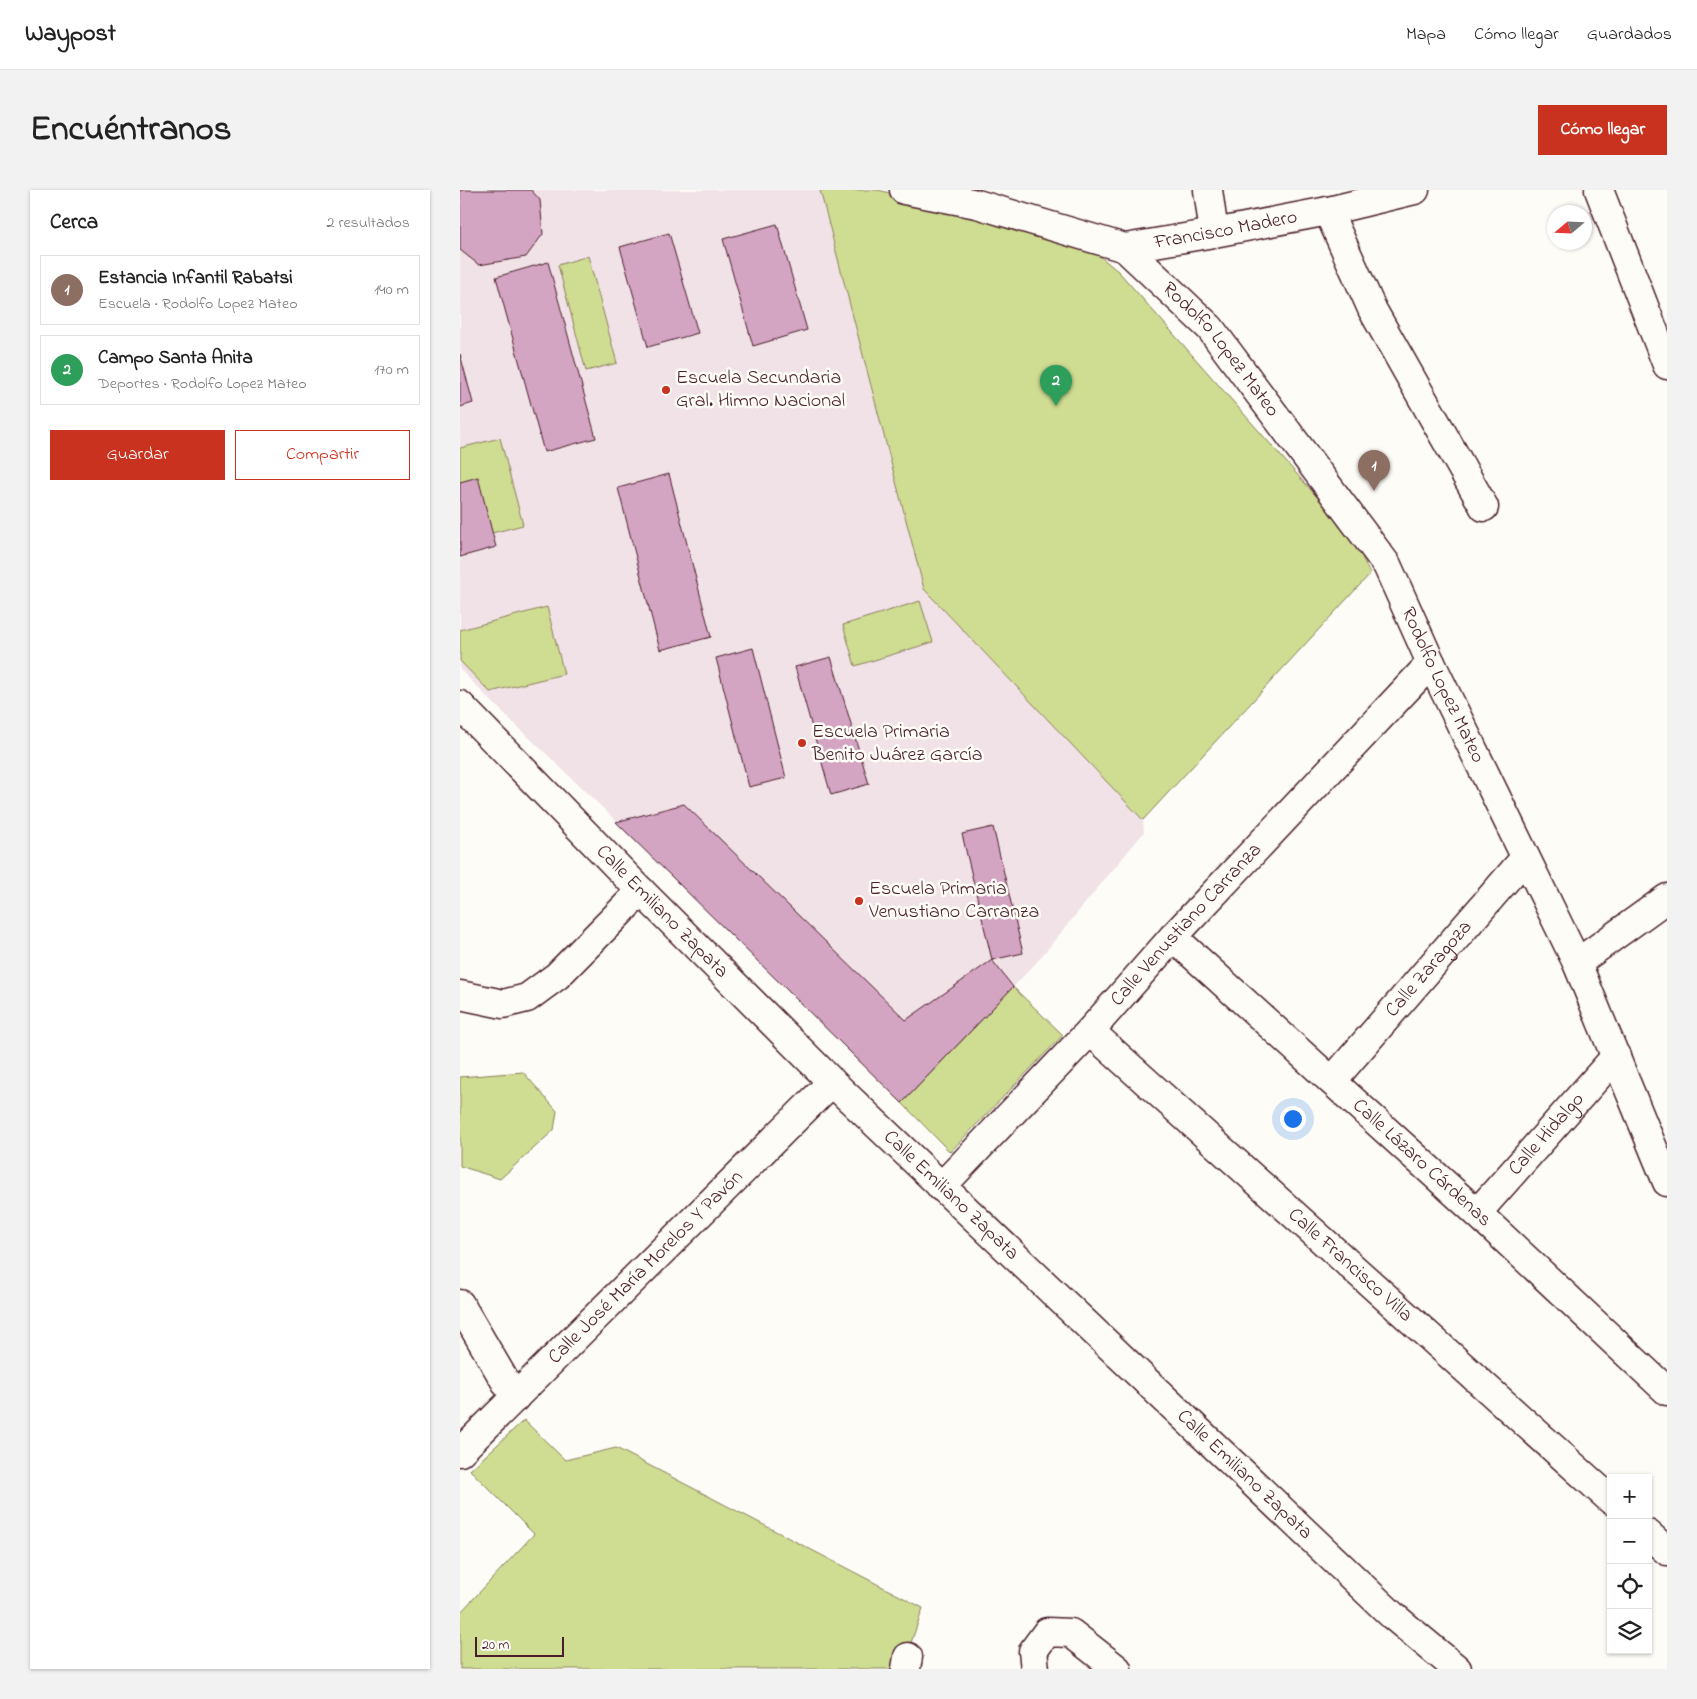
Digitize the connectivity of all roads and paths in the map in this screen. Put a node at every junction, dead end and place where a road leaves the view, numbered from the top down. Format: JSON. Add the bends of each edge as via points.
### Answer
{"nodes":[{"id":1,"x":904,"y":190,"type":"edge"},
{"id":2,"x":1208,"y":190,"type":"edge"},
{"id":3,"x":1415,"y":190,"type":"edge"},
{"id":4,"x":1599,"y":190,"type":"edge"},
{"id":5,"x":1328,"y":211,"type":"junction"},
{"id":6,"x":1214,"y":233,"type":"junction"},
{"id":7,"x":1125,"y":248,"type":"junction"},
{"id":8,"x":1667,"y":365,"type":"edge"},
{"id":9,"x":1484,"y":507,"type":"dead end"},
{"id":10,"x":1430,"y":663,"type":"junction"},
{"id":11,"x":460,"y":705,"type":"edge"},
{"id":12,"x":1525,"y":858,"type":"junction"},
{"id":13,"x":641,"y":891,"type":"junction"},
{"id":14,"x":1667,"y":898,"type":"edge"},
{"id":15,"x":1173,"y":937,"type":"junction"},
{"id":16,"x":1576,"y":963,"type":"junction"},
{"id":17,"x":460,"y":995,"type":"edge"},
{"id":18,"x":1090,"y":1031,"type":"junction"},
{"id":19,"x":1616,"y":1056,"type":"junction"},
{"id":20,"x":1332,"y":1081,"type":"junction"},
{"id":21,"x":832,"y":1082,"type":"junction"},
{"id":22,"x":1667,"y":1182,"type":"edge"},
{"id":23,"x":941,"y":1186,"type":"junction"},
{"id":24,"x":1477,"y":1213,"type":"junction"},
{"id":25,"x":460,"y":1304,"type":"edge"},
{"id":26,"x":1667,"y":1391,"type":"edge"},
{"id":27,"x":515,"y":1398,"type":"junction"},
{"id":28,"x":460,"y":1452,"type":"edge"},
{"id":29,"x":1607,"y":1496,"type":"edge"},
{"id":30,"x":1652,"y":1538,"type":"edge"},
{"id":31,"x":1667,"y":1551,"type":"edge"},
{"id":32,"x":1035,"y":1669,"type":"edge"},
{"id":33,"x":1118,"y":1669,"type":"edge"},
{"id":34,"x":1457,"y":1669,"type":"edge"}],
"edges":[{"from":1,"to":7,"type":"street","via":[[977,204]]},
{"from":2,"to":6,"type":"street"},
{"from":3,"to":5,"type":"street","name":"Francisco Madero"},
{"from":4,"to":8,"type":"street"},
{"from":5,"to":6,"type":"street","name":"Francisco Madero"},
{"from":5,"to":9,"type":"street","via":[[1372,309]]},
{"from":6,"to":7,"type":"street","name":"Francisco Madero"},
{"from":7,"to":10,"type":"street","name":"Rodolfo Lopez Mateo","via":[[1210,328],[1387,565]]},
{"from":10,"to":12,"type":"street","name":"Rodolfo Lopez Mateo"},
{"from":10,"to":15,"type":"street","name":"Calle Venustiano Carranza"},
{"from":11,"to":13,"type":"street","name":"Calle Emiliano Zapata"},
{"from":12,"to":16,"type":"street","name":"Rodolfo Lopez Mateo"},
{"from":12,"to":20,"type":"street","name":"Calle Zaragoza"},
{"from":13,"to":17,"type":"street","via":[[557,976],[527,998],[503,1004]]},
{"from":13,"to":21,"type":"street","name":"Calle Emiliano Zapata"},
{"from":14,"to":16,"type":"street"},
{"from":15,"to":18,"type":"street","name":"Calle Venustiano Carranza"},
{"from":15,"to":20,"type":"street","name":"Calle Lázaro Cárdenas"},
{"from":16,"to":19,"type":"street","name":"Rodolfo Lopez Mateo"},
{"from":18,"to":23,"type":"street","name":"Calle Venustiano Carranza"},
{"from":18,"to":29,"type":"street","name":"Calle Francisco Villa"},
{"from":19,"to":22,"type":"street","name":"Rodolfo Lopez Mateo"},
{"from":19,"to":24,"type":"street","name":"Calle Hidalgo"},
{"from":20,"to":24,"type":"street","name":"Calle Lázaro Cárdenas"},
{"from":21,"to":23,"type":"street","name":"Calle Emiliano Zapata"},
{"from":21,"to":27,"type":"street","name":"Calle José María Morelos Y Pavón"},
{"from":23,"to":34,"type":"street","name":"Calle Emiliano Zapata","via":[[1385,1608]]},
{"from":24,"to":26,"type":"street","name":"Calle Lázaro Cárdenas"},
{"from":25,"to":27,"type":"street"},
{"from":27,"to":28,"type":"street","name":"Calle José María Morelos Y Pavón"},
{"from":30,"to":31,"type":"street"},
{"from":32,"to":33,"type":"street","via":[[1033,1651],[1047,1632],[1071,1633]]}]}
